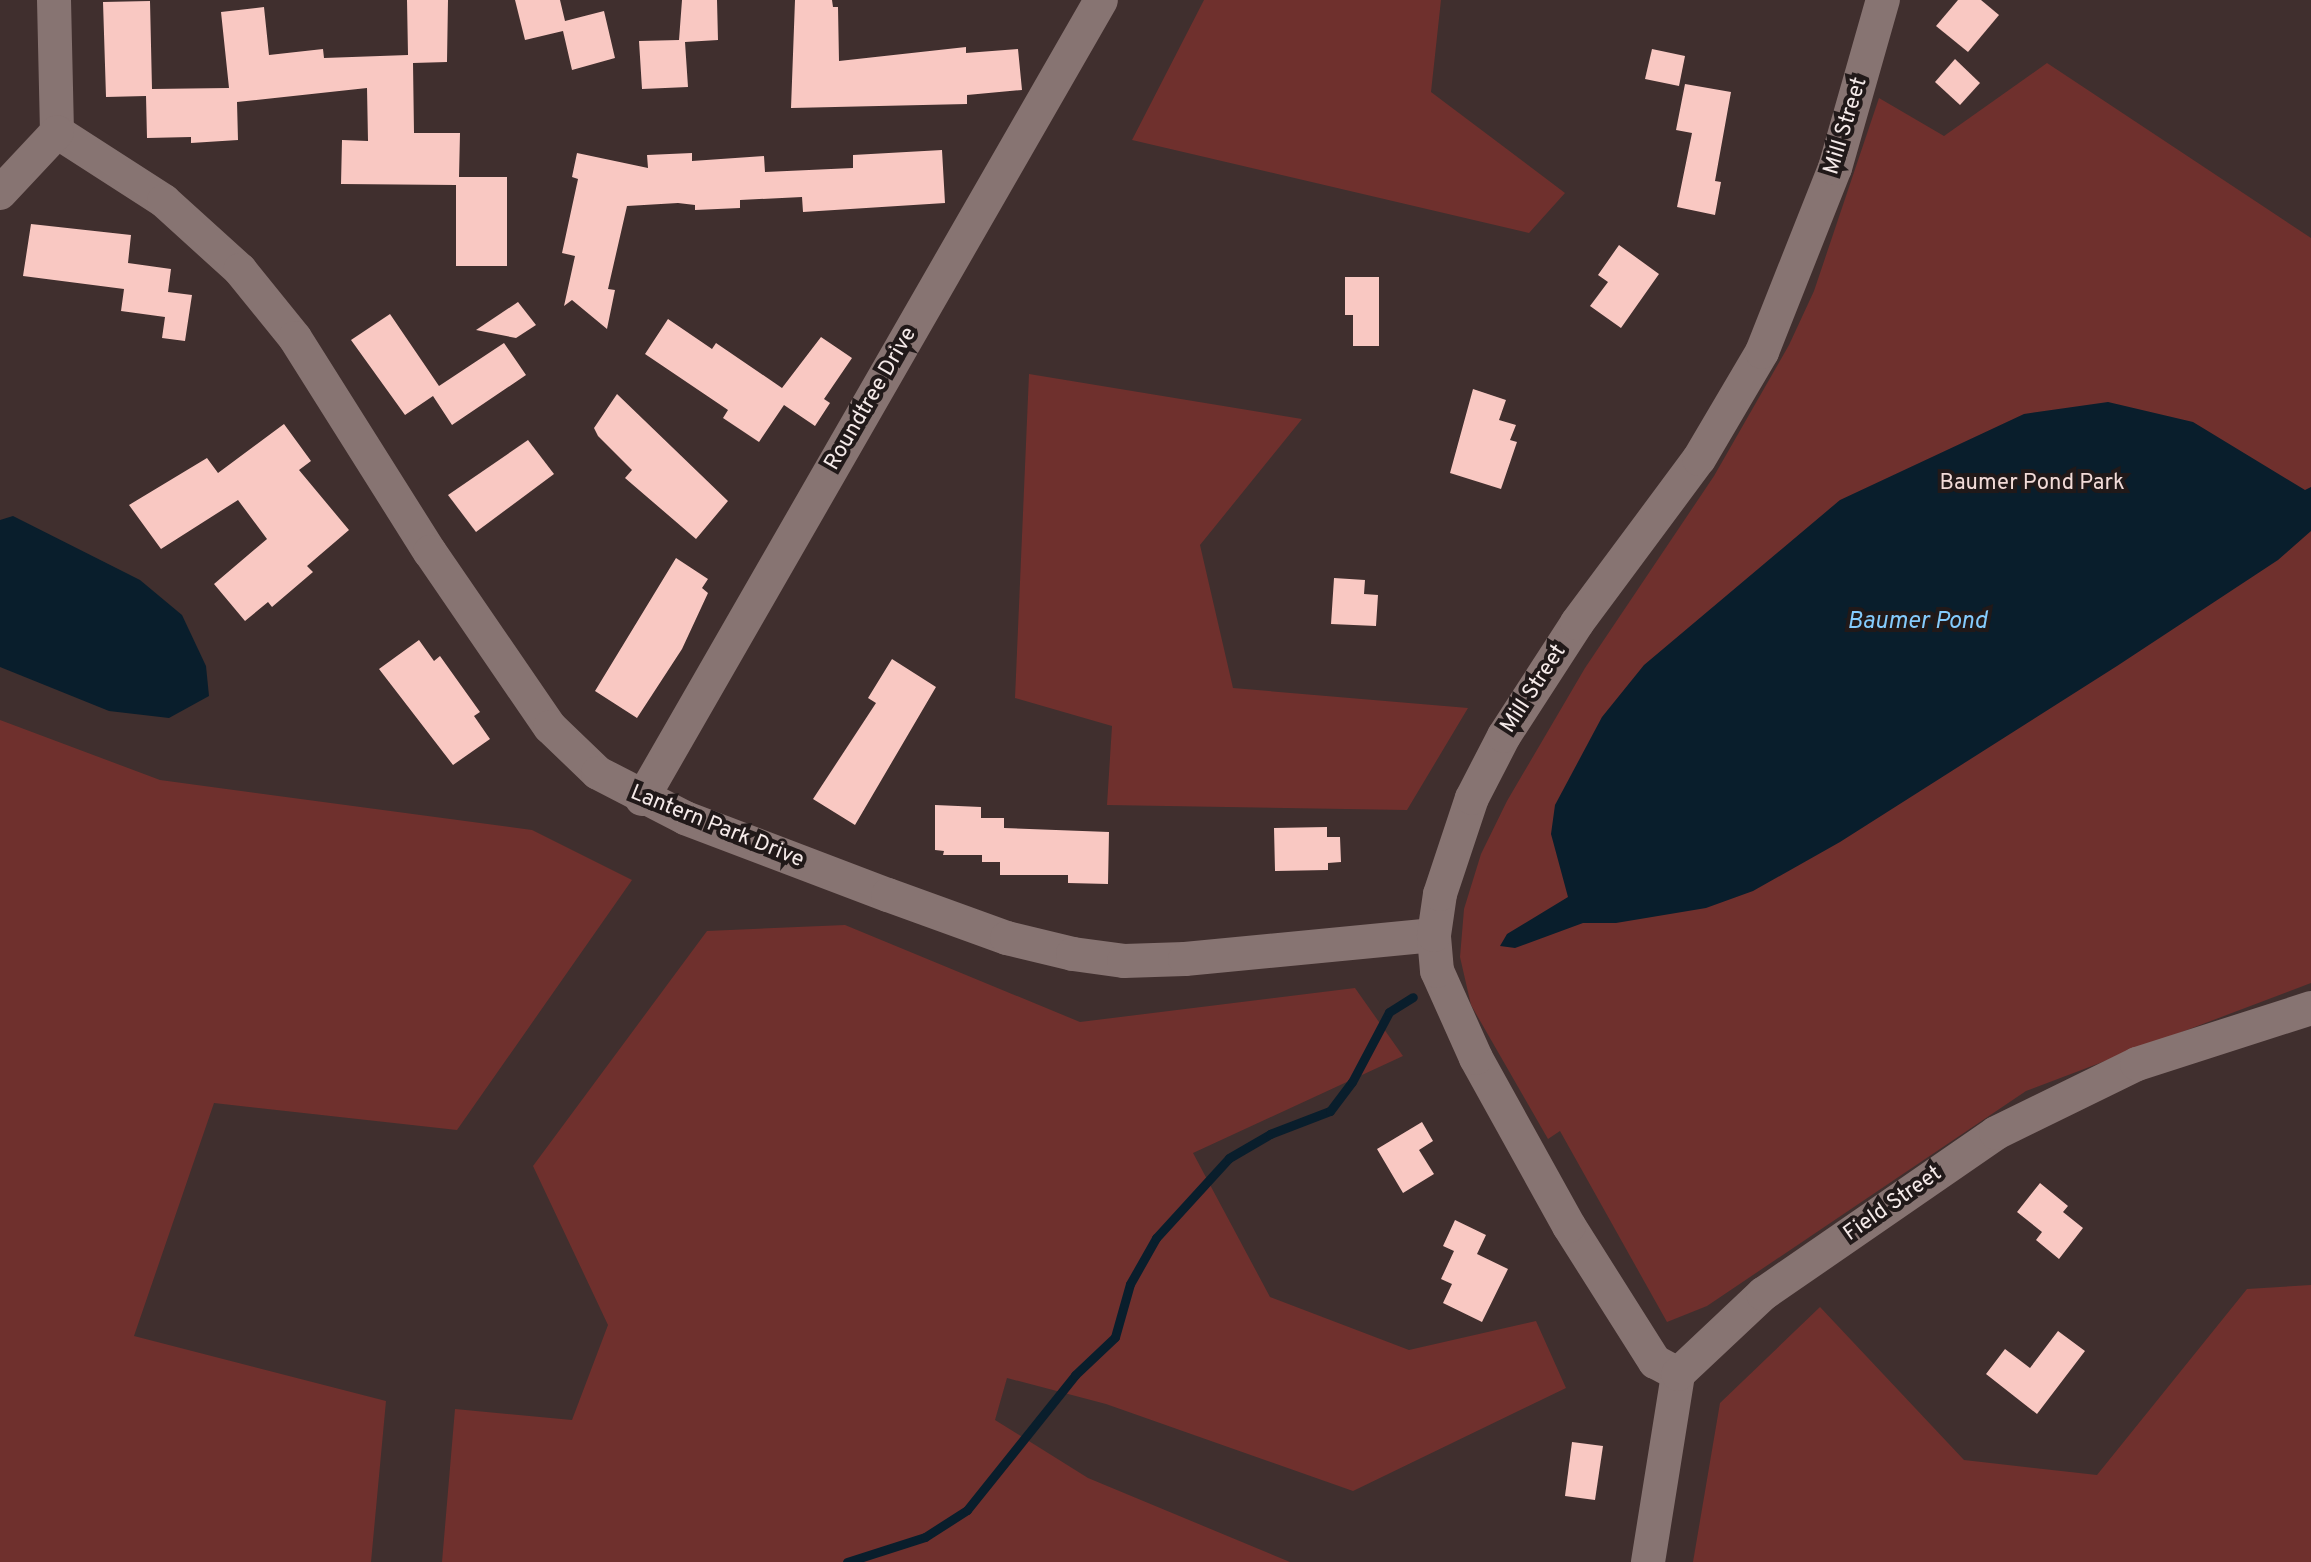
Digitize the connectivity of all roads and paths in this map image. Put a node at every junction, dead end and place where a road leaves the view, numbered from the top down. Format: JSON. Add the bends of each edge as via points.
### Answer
{"nodes":[{"id":1,"x":54,"y":0,"type":"edge"},
{"id":2,"x":1101,"y":0,"type":"edge"},
{"id":3,"x":1883,"y":0,"type":"edge"},
{"id":4,"x":57,"y":132,"type":"junction"},
{"id":5,"x":0,"y":193,"type":"edge"},
{"id":6,"x":642,"y":799,"type":"junction"},
{"id":7,"x":1434,"y":935,"type":"junction"},
{"id":8,"x":2311,"y":1008,"type":"edge"},
{"id":9,"x":1678,"y":1374,"type":"junction"},
{"id":10,"x":1648,"y":1562,"type":"edge"}],
"edges":[{"from":1,"to":4,"type":"street"},
{"from":2,"to":6,"type":"street","name":"Roundtree Drive"},
{"from":3,"to":7,"type":"street","name":"Mill Street","via":[[1835,168],[1762,352],[1699,459],[1577,623],[1504,736],[1452,849]]},
{"from":4,"to":5,"type":"street"},
{"from":4,"to":6,"type":"street","name":"Lantern Park Drive","via":[[164,201],[240,270],[295,338],[430,552],[550,727],[598,773]]},
{"from":6,"to":7,"type":"street","name":"Lantern Park Drive","via":[[977,927],[1073,954],[1124,961],[1185,959]]},
{"from":7,"to":9,"type":"street","name":"Mill Street","via":[[1437,971],[1451,1006],[1530,1157],[1655,1362]]},
{"from":8,"to":9,"type":"street","name":"Field Street","via":[[2137,1064],[1996,1133],[1763,1294]]},
{"from":9,"to":10,"type":"street"}]}
